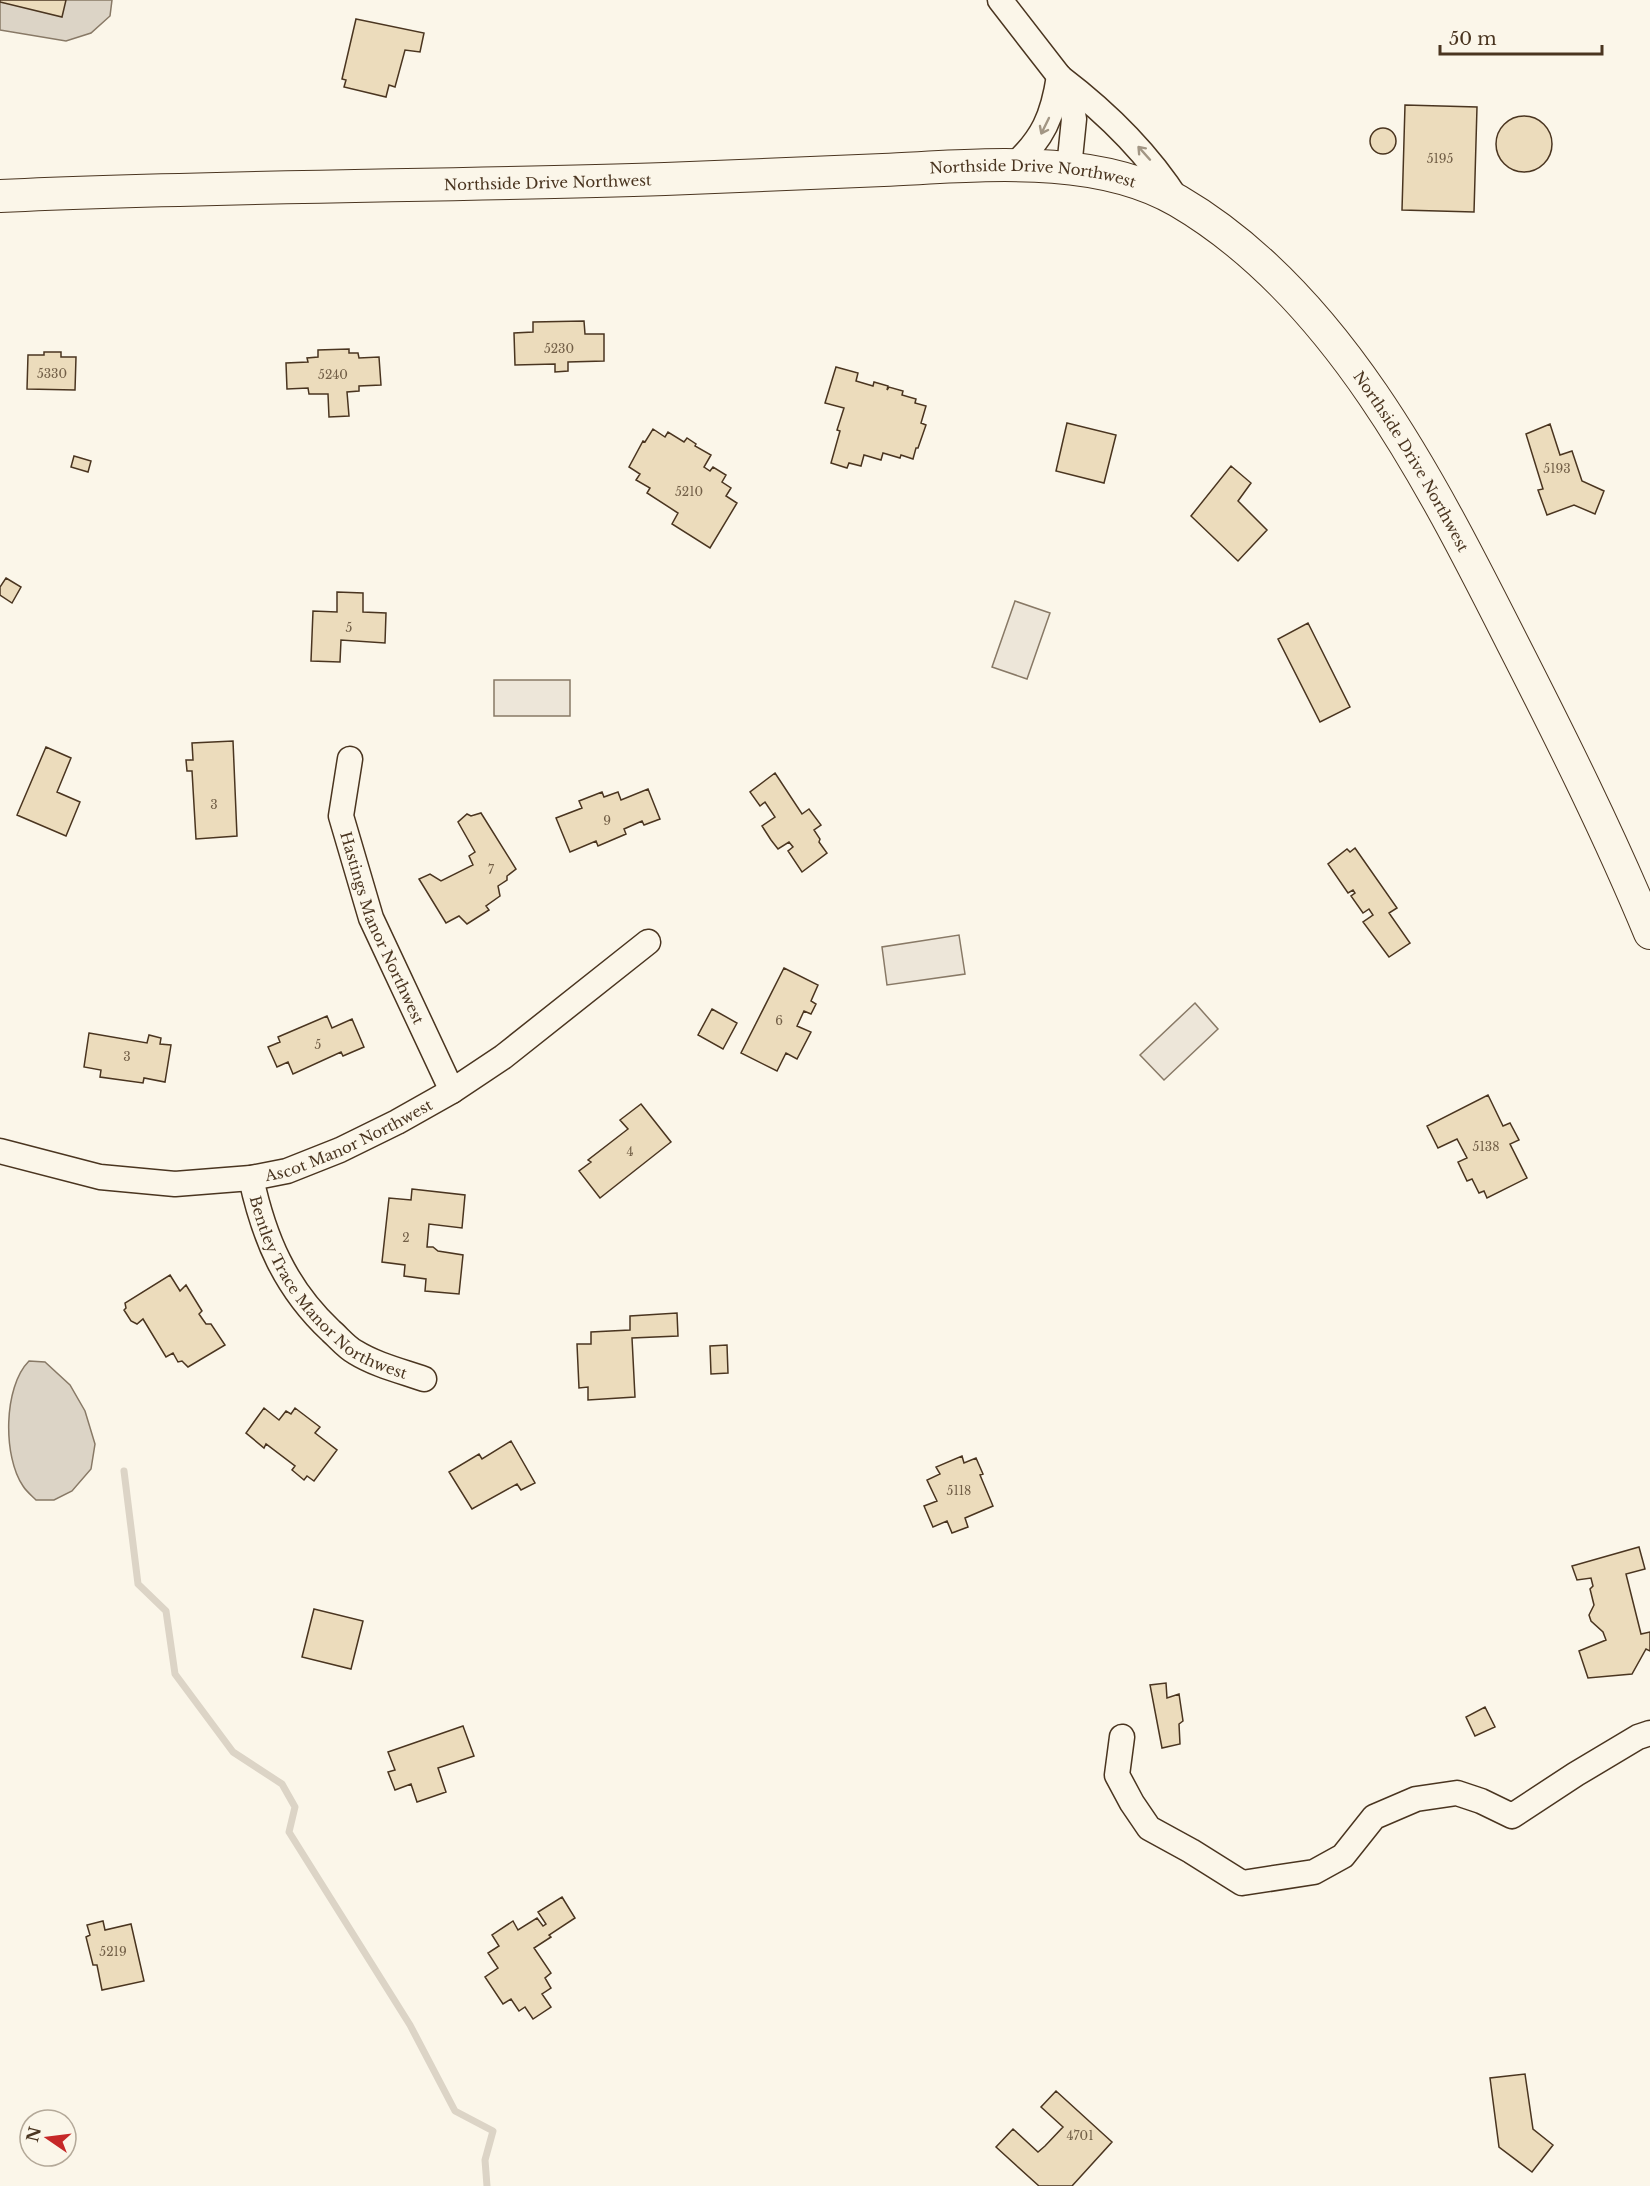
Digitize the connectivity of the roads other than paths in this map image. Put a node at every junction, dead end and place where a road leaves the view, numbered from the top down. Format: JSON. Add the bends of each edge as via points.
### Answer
{"nodes":[{"id":1,"x":999,"y":0,"type":"edge"},
{"id":2,"x":1059,"y":76,"type":"junction"},
{"id":3,"x":1013,"y":166,"type":"junction"},
{"id":4,"x":1069,"y":168,"type":"junction"},
{"id":5,"x":0,"y":196,"type":"edge"},
{"id":6,"x":1178,"y":201,"type":"junction"},
{"id":7,"x":350,"y":759,"type":"dead end"},
{"id":8,"x":1650,"y":933,"type":"edge"},
{"id":9,"x":648,"y":942,"type":"dead end"},
{"id":10,"x":452,"y":1091,"type":"junction"},
{"id":11,"x":0,"y":1151,"type":"edge"},
{"id":12,"x":251,"y":1178,"type":"junction"},
{"id":13,"x":424,"y":1379,"type":"dead end"},
{"id":14,"x":1650,"y":1733,"type":"edge"},
{"id":15,"x":1122,"y":1737,"type":"dead end"}],
"edges":[{"from":1,"to":2,"type":"street"},
{"from":2,"to":3,"type":"street","one_way":true,"via":[[1047,124]]},
{"from":2,"to":4,"type":"street","via":[[1074,119]]},
{"from":6,"to":2,"type":"street","one_way":true,"via":[[1145,154],[1103,111]]},
{"from":3,"to":4,"type":"main road","name":"Northside Drive Northwest"},
{"from":3,"to":5,"type":"main road","name":"Northside Drive Northwest"},
{"from":4,"to":6,"type":"main road","name":"Northside Drive Northwest","via":[[1120,178]]},
{"from":6,"to":8,"type":"main road","name":"Northside Drive Northwest","via":[[1226,232],[1295,298],[1360,376],[1409,451],[1461,542],[1561,738]]},
{"from":7,"to":10,"type":"street","name":"Hastings Manor Northwest","via":[[341,816],[371,918]]},
{"from":9,"to":10,"type":"street","name":"Ascot Manor Northwest","via":[[502,1057]]},
{"from":10,"to":12,"type":"street","name":"Ascot Manor Northwest","via":[[340,1150],[287,1171]]},
{"from":11,"to":12,"type":"street","name":"Ascot Manor Northwest","via":[[100,1177],[175,1184]]},
{"from":12,"to":13,"type":"street","name":"Bentley Trace Manor Northwest","via":[[270,1246],[316,1317],[353,1351],[375,1363]]},
{"from":14,"to":15,"type":"street","via":[[1576,1774],[1512,1816],[1457,1793],[1416,1799],[1374,1817],[1343,1856],[1314,1872],[1242,1883],[1149,1828],[1117,1775]]}]}
